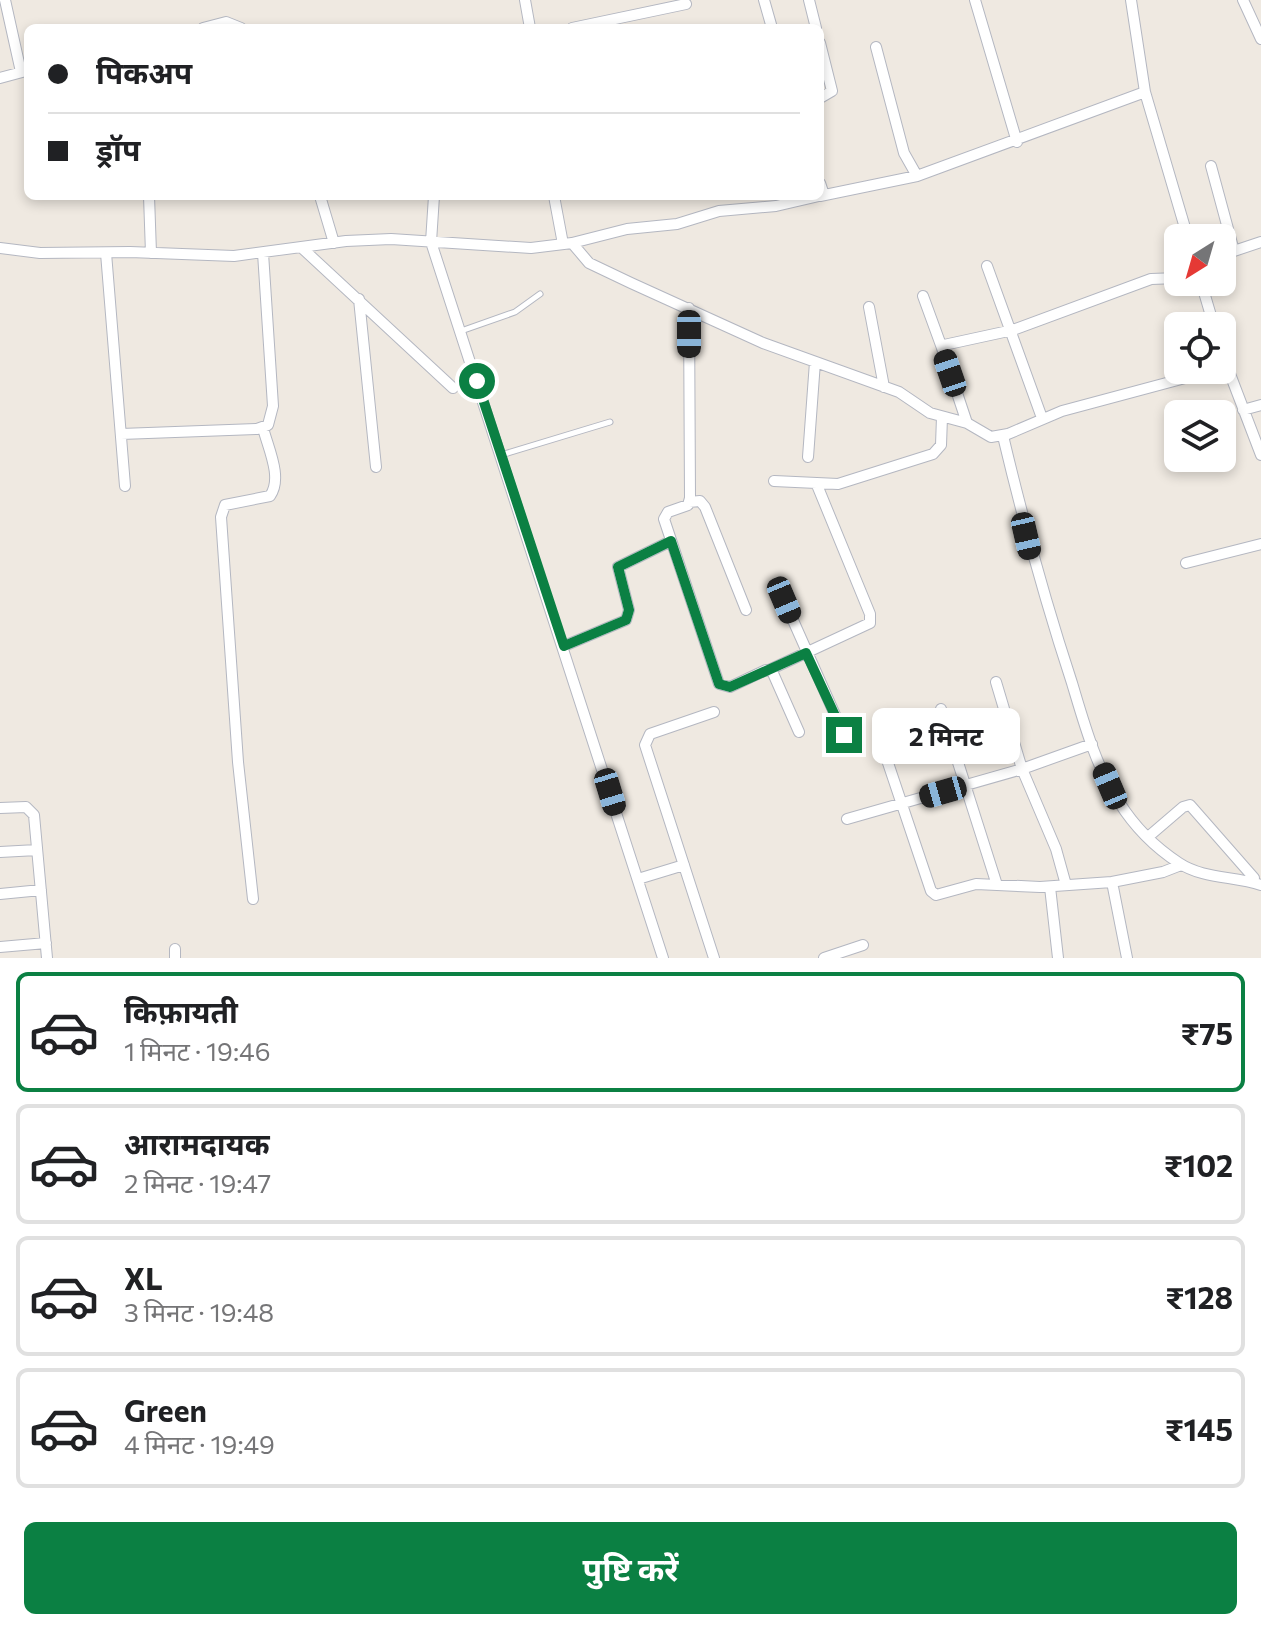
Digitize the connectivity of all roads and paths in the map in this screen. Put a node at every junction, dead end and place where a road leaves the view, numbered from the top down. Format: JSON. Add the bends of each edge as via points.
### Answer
{"nodes":[{"id":1,"x":5,"y":0,"type":"edge"},
{"id":2,"x":525,"y":0,"type":"edge"},
{"id":3,"x":764,"y":0,"type":"edge"},
{"id":4,"x":809,"y":0,"type":"edge"},
{"id":5,"x":975,"y":0,"type":"edge"},
{"id":6,"x":1131,"y":0,"type":"edge"},
{"id":7,"x":1243,"y":0,"type":"edge"},
{"id":8,"x":686,"y":4,"type":"dead end"},
{"id":9,"x":529,"y":24,"type":"edge"},
{"id":10,"x":591,"y":24,"type":"edge"},
{"id":11,"x":771,"y":24,"type":"edge"},
{"id":12,"x":815,"y":24,"type":"edge"},
{"id":13,"x":1261,"y":39,"type":"edge"},
{"id":14,"x":876,"y":47,"type":"dead end"},
{"id":15,"x":824,"y":59,"type":"edge"},
{"id":16,"x":24,"y":68,"type":"edge"},
{"id":17,"x":24,"y":72,"type":"edge"},
{"id":18,"x":0,"y":78,"type":"edge"},
{"id":19,"x":1145,"y":92,"type":"junction"},
{"id":20,"x":824,"y":96,"type":"edge"},
{"id":21,"x":1017,"y":142,"type":"junction"},
{"id":22,"x":1211,"y":166,"type":"dead end"},
{"id":23,"x":917,"y":176,"type":"junction"},
{"id":24,"x":824,"y":194,"type":"edge"},
{"id":25,"x":149,"y":200,"type":"edge"},
{"id":26,"x":320,"y":200,"type":"edge"},
{"id":27,"x":434,"y":200,"type":"edge"},
{"id":28,"x":555,"y":200,"type":"edge"},
{"id":29,"x":784,"y":200,"type":"edge"},
{"id":30,"x":1184,"y":224,"type":"edge"},
{"id":31,"x":1227,"y":224,"type":"edge"},
{"id":32,"x":431,"y":242,"type":"junction"},
{"id":33,"x":1261,"y":242,"type":"edge"},
{"id":34,"x":324,"y":244,"type":"junction"},
{"id":35,"x":568,"y":244,"type":"junction"},
{"id":36,"x":0,"y":248,"type":"edge"},
{"id":37,"x":302,"y":248,"type":"junction"},
{"id":38,"x":1236,"y":250,"type":"edge"},
{"id":39,"x":106,"y":253,"type":"junction"},
{"id":40,"x":151,"y":253,"type":"junction"},
{"id":41,"x":263,"y":253,"type":"junction"},
{"id":42,"x":987,"y":266,"type":"dead end"},
{"id":43,"x":1164,"y":279,"type":"edge"},
{"id":44,"x":540,"y":294,"type":"dead end"},
{"id":45,"x":923,"y":296,"type":"dead end"},
{"id":46,"x":359,"y":299,"type":"junction"},
{"id":47,"x":869,"y":307,"type":"dead end"},
{"id":48,"x":689,"y":308,"type":"junction"},
{"id":49,"x":1013,"y":330,"type":"junction"},
{"id":50,"x":461,"y":331,"type":"junction"},
{"id":51,"x":942,"y":348,"type":"junction"},
{"id":52,"x":815,"y":362,"type":"junction"},
{"id":53,"x":1164,"y":384,"type":"edge"},
{"id":54,"x":1229,"y":384,"type":"edge"},
{"id":55,"x":884,"y":387,"type":"junction"},
{"id":56,"x":453,"y":388,"type":"dead end"},
{"id":57,"x":1261,"y":405,"type":"edge"},
{"id":58,"x":1243,"y":410,"type":"junction"},
{"id":59,"x":942,"y":417,"type":"junction"},
{"id":60,"x":1042,"y":418,"type":"junction"},
{"id":61,"x":610,"y":422,"type":"dead end"},
{"id":62,"x":967,"y":423,"type":"junction"},
{"id":63,"x":263,"y":428,"type":"junction"},
{"id":64,"x":121,"y":434,"type":"junction"},
{"id":65,"x":1003,"y":436,"type":"junction"},
{"id":66,"x":501,"y":455,"type":"junction"},
{"id":67,"x":1261,"y":455,"type":"edge"},
{"id":68,"x":808,"y":457,"type":"dead end"},
{"id":69,"x":376,"y":467,"type":"dead end"},
{"id":70,"x":774,"y":481,"type":"dead end"},
{"id":71,"x":817,"y":485,"type":"junction"},
{"id":72,"x":125,"y":486,"type":"dead end"},
{"id":73,"x":689,"y":502,"type":"junction"},
{"id":74,"x":671,"y":541,"type":"junction"},
{"id":75,"x":1261,"y":544,"type":"edge"},
{"id":76,"x":1186,"y":563,"type":"dead end"},
{"id":77,"x":784,"y":600,"type":"dead end"},
{"id":78,"x":746,"y":610,"type":"dead end"},
{"id":79,"x":564,"y":646,"type":"junction"},
{"id":80,"x":806,"y":653,"type":"junction"},
{"id":81,"x":769,"y":670,"type":"junction"},
{"id":82,"x":996,"y":682,"type":"dead end"},
{"id":83,"x":941,"y":709,"type":"dead end"},
{"id":84,"x":714,"y":712,"type":"dead end"},
{"id":85,"x":799,"y":732,"type":"dead end"},
{"id":86,"x":844,"y":735,"type":"dead end"},
{"id":87,"x":1092,"y":744,"type":"junction"},
{"id":88,"x":885,"y":754,"type":"dead end"},
{"id":89,"x":1022,"y":769,"type":"junction"},
{"id":90,"x":963,"y":786,"type":"junction"},
{"id":91,"x":901,"y":803,"type":"junction"},
{"id":92,"x":0,"y":808,"type":"edge"},
{"id":93,"x":847,"y":819,"type":"dead end"},
{"id":94,"x":1148,"y":837,"type":"junction"},
{"id":95,"x":37,"y":850,"type":"junction"},
{"id":96,"x":0,"y":852,"type":"edge"},
{"id":97,"x":684,"y":865,"type":"junction"},
{"id":98,"x":1181,"y":865,"type":"junction"},
{"id":99,"x":1261,"y":867,"type":"edge"},
{"id":100,"x":638,"y":879,"type":"junction"},
{"id":101,"x":1112,"y":882,"type":"junction"},
{"id":102,"x":1255,"y":882,"type":"edge"},
{"id":103,"x":997,"y":885,"type":"junction"},
{"id":104,"x":1066,"y":885,"type":"junction"},
{"id":105,"x":1050,"y":887,"type":"junction"},
{"id":106,"x":41,"y":890,"type":"junction"},
{"id":107,"x":0,"y":894,"type":"edge"},
{"id":108,"x":253,"y":899,"type":"dead end"},
{"id":109,"x":46,"y":943,"type":"junction"},
{"id":110,"x":863,"y":945,"type":"dead end"},
{"id":111,"x":0,"y":947,"type":"edge"},
{"id":112,"x":47,"y":958,"type":"edge"},
{"id":113,"x":663,"y":958,"type":"edge"},
{"id":114,"x":714,"y":958,"type":"edge"},
{"id":115,"x":824,"y":958,"type":"edge"},
{"id":116,"x":1058,"y":958,"type":"edge"},
{"id":117,"x":1127,"y":958,"type":"edge"}],
"edges":[{"from":1,"to":16,"type":"street"},
{"from":2,"to":9,"type":"street"},
{"from":3,"to":11,"type":"street"},
{"from":4,"to":12,"type":"street"},
{"from":5,"to":21,"type":"street"},
{"from":6,"to":19,"type":"street"},
{"from":7,"to":13,"type":"street"},
{"from":8,"to":10,"type":"street"},
{"from":14,"to":23,"type":"street","via":[[904,153]]},
{"from":15,"to":20,"type":"street","via":[[832,91]]},
{"from":17,"to":18,"type":"street"},
{"from":19,"to":21,"type":"street"},
{"from":19,"to":30,"type":"street"},
{"from":21,"to":23,"type":"street"},
{"from":22,"to":31,"type":"street"},
{"from":23,"to":24,"type":"street"},
{"from":25,"to":40,"type":"street"},
{"from":26,"to":34,"type":"street"},
{"from":27,"to":32,"type":"street"},
{"from":28,"to":35,"type":"street"},
{"from":29,"to":35,"type":"street"},
{"from":32,"to":34,"type":"street"},
{"from":32,"to":35,"type":"street","via":[[531,248]]},
{"from":32,"to":50,"type":"street"},
{"from":33,"to":38,"type":"street"},
{"from":34,"to":37,"type":"street"},
{"from":35,"to":48,"type":"street","via":[[589,263]]},
{"from":36,"to":39,"type":"street"},
{"from":37,"to":41,"type":"street"},
{"from":37,"to":46,"type":"street"},
{"from":39,"to":40,"type":"street"},
{"from":39,"to":64,"type":"street"},
{"from":40,"to":41,"type":"street"},
{"from":41,"to":63,"type":"street","via":[[273,406]]},
{"from":42,"to":49,"type":"street"},
{"from":43,"to":49,"type":"street"},
{"from":44,"to":50,"type":"lane","via":[[515,312]]},
{"from":45,"to":51,"type":"street"},
{"from":46,"to":56,"type":"street"},
{"from":46,"to":69,"type":"street"},
{"from":47,"to":55,"type":"street"},
{"from":48,"to":52,"type":"street"},
{"from":48,"to":73,"type":"street"},
{"from":49,"to":51,"type":"street"},
{"from":49,"to":60,"type":"street"},
{"from":50,"to":66,"type":"street"},
{"from":51,"to":62,"type":"street"},
{"from":52,"to":55,"type":"street"},
{"from":52,"to":68,"type":"street"},
{"from":53,"to":60,"type":"street"},
{"from":54,"to":58,"type":"street"},
{"from":55,"to":59,"type":"street"},
{"from":57,"to":58,"type":"street"},
{"from":58,"to":67,"type":"street"},
{"from":59,"to":62,"type":"street"},
{"from":59,"to":71,"type":"street","via":[[941,445],[933,454],[849,482]]},
{"from":60,"to":65,"type":"street"},
{"from":61,"to":66,"type":"lane"},
{"from":62,"to":65,"type":"street","via":[[985,434]]},
{"from":63,"to":64,"type":"street"},
{"from":63,"to":108,"type":"street","via":[[274,491],[225,505],[221,517]]},
{"from":64,"to":72,"type":"street"},
{"from":65,"to":87,"type":"street","via":[[1032,561]]},
{"from":66,"to":79,"type":"street"},
{"from":70,"to":71,"type":"street"},
{"from":71,"to":80,"type":"street","via":[[871,619]]},
{"from":73,"to":74,"type":"street","via":[[666,513]]},
{"from":73,"to":78,"type":"street","via":[[700,501],[705,507]]},
{"from":74,"to":79,"type":"street","via":[[618,567],[629,610],[626,620]]},
{"from":74,"to":81,"type":"street","via":[[719,684],[730,687]]},
{"from":75,"to":76,"type":"street"},
{"from":77,"to":80,"type":"street"},
{"from":79,"to":100,"type":"street"},
{"from":80,"to":81,"type":"street"},
{"from":80,"to":86,"type":"street"},
{"from":81,"to":85,"type":"street"},
{"from":82,"to":89,"type":"street"},
{"from":83,"to":90,"type":"street"},
{"from":84,"to":97,"type":"street","via":[[645,738]]},
{"from":87,"to":89,"type":"street"},
{"from":87,"to":94,"type":"street","via":[[1119,803]]},
{"from":88,"to":91,"type":"street"},
{"from":89,"to":90,"type":"street"},
{"from":89,"to":104,"type":"street"},
{"from":90,"to":91,"type":"street"},
{"from":90,"to":103,"type":"street"},
{"from":91,"to":93,"type":"street"},
{"from":91,"to":103,"type":"street","via":[[934,894],[967,885]]},
{"from":92,"to":95,"type":"street","via":[[31,810]]},
{"from":94,"to":98,"type":"street"},
{"from":94,"to":102,"type":"street","via":[[1190,805]]},
{"from":95,"to":96,"type":"street"},
{"from":95,"to":106,"type":"street"},
{"from":97,"to":100,"type":"street"},
{"from":97,"to":114,"type":"street"},
{"from":98,"to":101,"type":"street"},
{"from":98,"to":102,"type":"street"},
{"from":99,"to":102,"type":"street"},
{"from":100,"to":113,"type":"street"},
{"from":101,"to":104,"type":"street"},
{"from":101,"to":117,"type":"street"},
{"from":103,"to":105,"type":"street"},
{"from":104,"to":105,"type":"street"},
{"from":105,"to":116,"type":"street"},
{"from":106,"to":107,"type":"street"},
{"from":106,"to":109,"type":"street"},
{"from":109,"to":111,"type":"street"},
{"from":109,"to":112,"type":"street"},
{"from":110,"to":115,"type":"street"}]}
